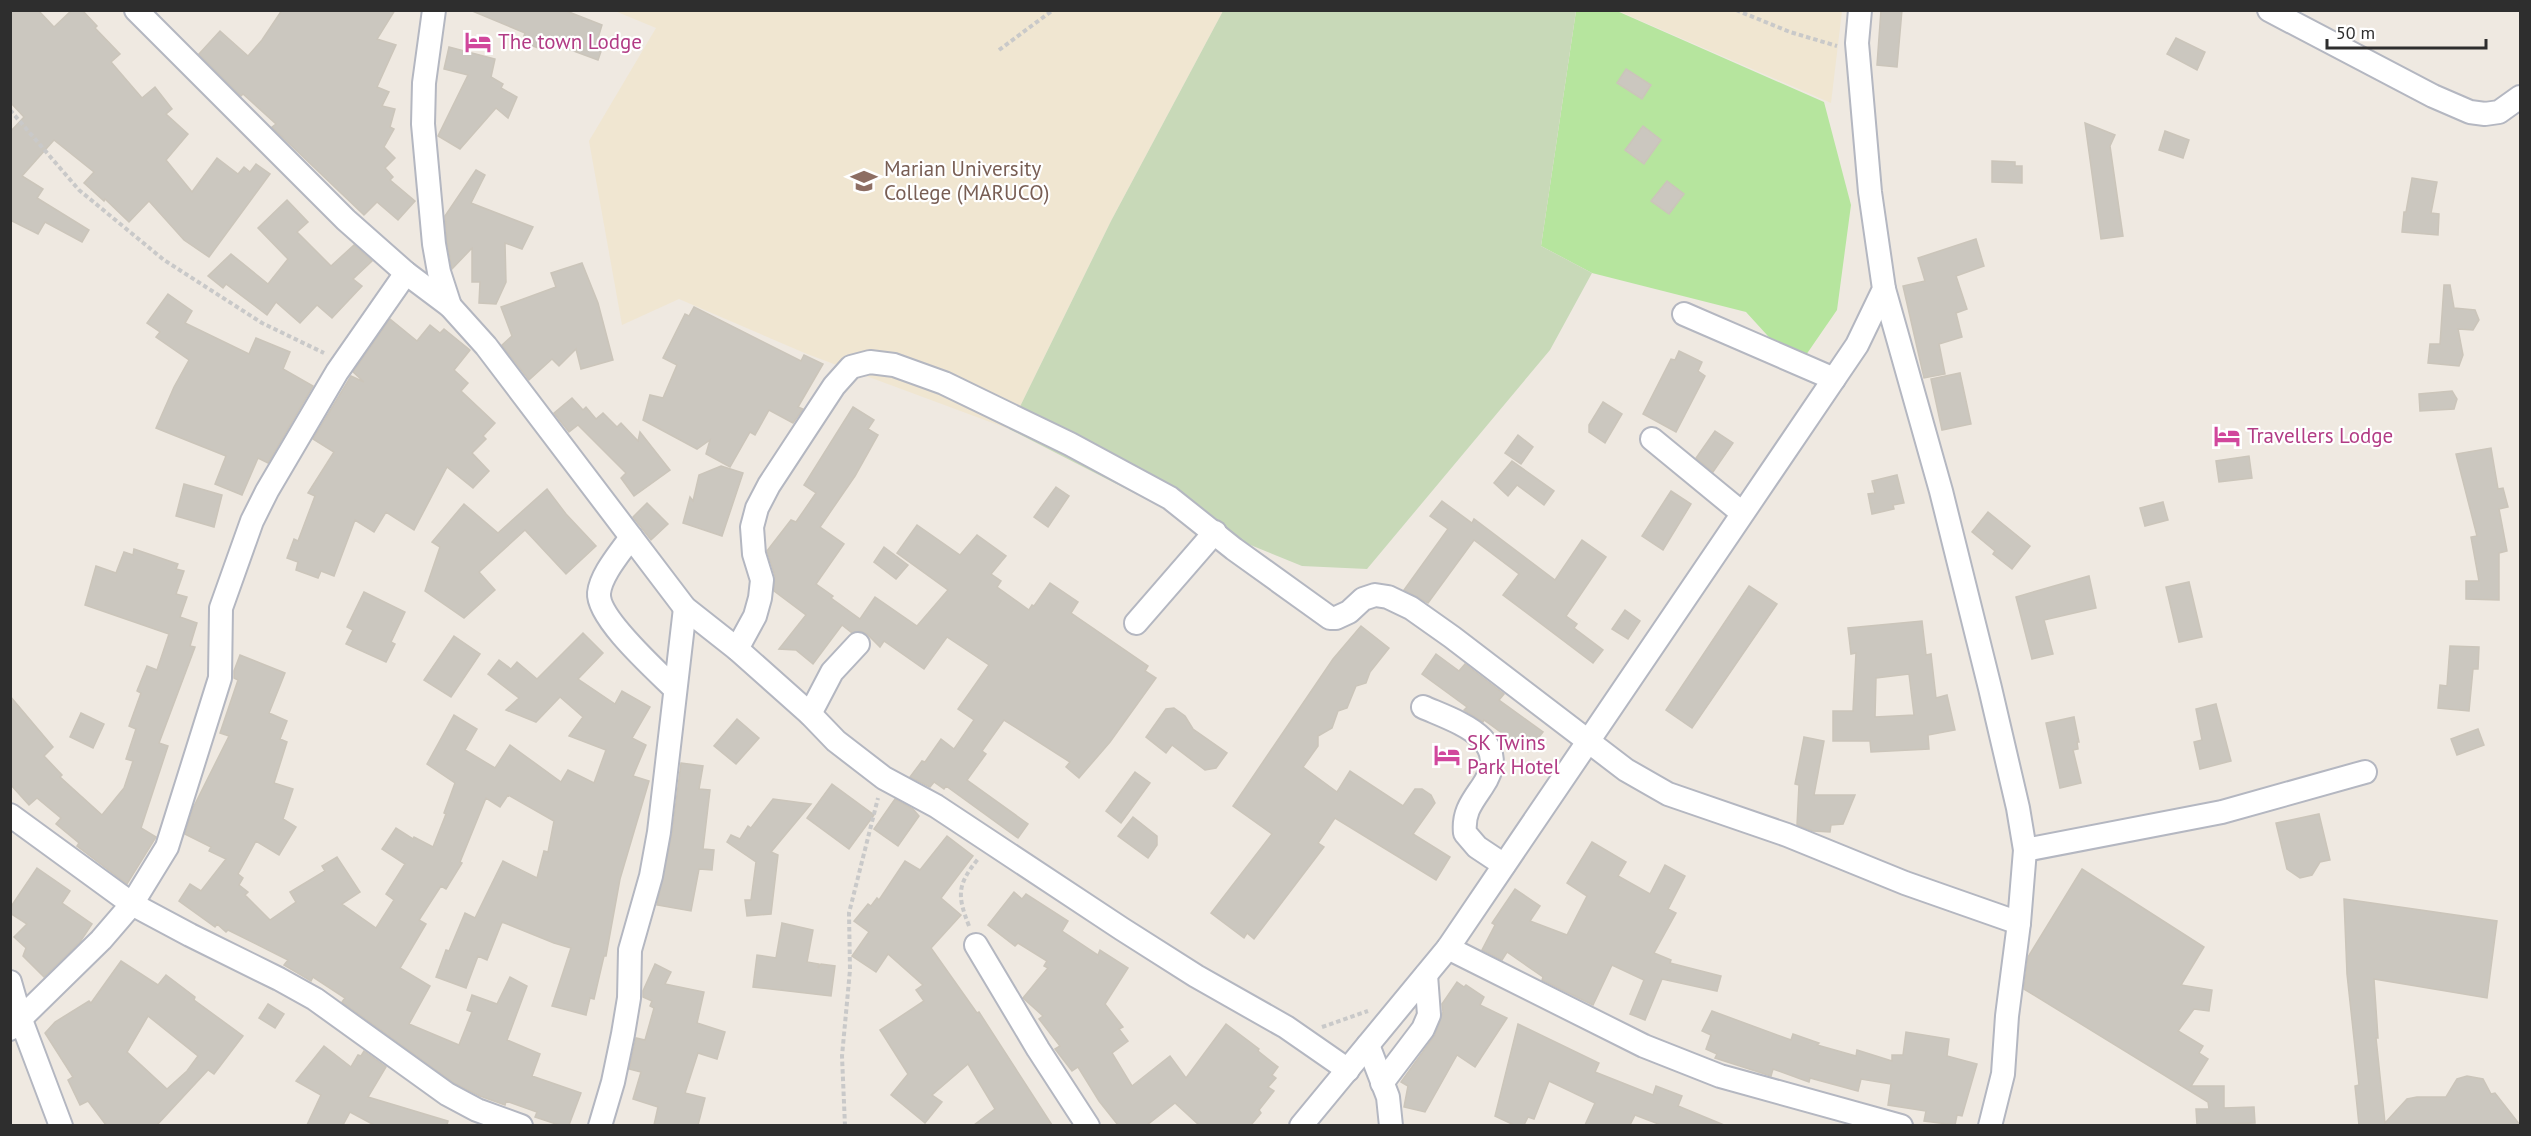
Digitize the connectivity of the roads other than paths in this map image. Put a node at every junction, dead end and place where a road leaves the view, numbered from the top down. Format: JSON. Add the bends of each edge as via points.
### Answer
{"nodes":[{"id":1,"x":136,"y":10,"type":"edge"},
{"id":2,"x":434,"y":10,"type":"edge"},
{"id":3,"x":1860,"y":10,"type":"edge"},
{"id":4,"x":2269,"y":10,"type":"edge"},
{"id":5,"x":2520,"y":97,"type":"edge"},
{"id":6,"x":406,"y":273,"type":"junction"},
{"id":7,"x":1884,"y":289,"type":"junction"},
{"id":8,"x":450,"y":306,"type":"junction"},
{"id":9,"x":1684,"y":314,"type":"dead end"},
{"id":10,"x":1834,"y":379,"type":"junction"},
{"id":11,"x":1652,"y":439,"type":"dead end"},
{"id":12,"x":1742,"y":513,"type":"junction"},
{"id":13,"x":1215,"y":532,"type":"junction"},
{"id":14,"x":631,"y":537,"type":"junction"},
{"id":15,"x":685,"y":608,"type":"junction"},
{"id":16,"x":1136,"y":623,"type":"dead end"},
{"id":17,"x":858,"y":644,"type":"dead end"},
{"id":18,"x":737,"y":649,"type":"junction"},
{"id":19,"x":675,"y":689,"type":"junction"},
{"id":20,"x":1423,"y":706,"type":"dead end"},
{"id":21,"x":810,"y":714,"type":"junction"},
{"id":22,"x":1589,"y":742,"type":"junction"},
{"id":23,"x":2365,"y":772,"type":"dead end"},
{"id":24,"x":10,"y":815,"type":"edge"},
{"id":25,"x":2025,"y":850,"type":"junction"},
{"id":26,"x":1504,"y":865,"type":"junction"},
{"id":27,"x":132,"y":904,"type":"junction"},
{"id":28,"x":2019,"y":923,"type":"junction"},
{"id":29,"x":976,"y":945,"type":"road end"},
{"id":30,"x":1448,"y":948,"type":"junction"},
{"id":31,"x":1426,"y":975,"type":"junction"},
{"id":32,"x":10,"y":982,"type":"edge"},
{"id":33,"x":16,"y":1025,"type":"edge"},
{"id":34,"x":1368,"y":1045,"type":"junction"},
{"id":35,"x":1348,"y":1070,"type":"junction"},
{"id":36,"x":1382,"y":1083,"type":"junction"},
{"id":37,"x":61,"y":1125,"type":"edge"},
{"id":38,"x":521,"y":1125,"type":"edge"},
{"id":39,"x":600,"y":1125,"type":"edge"},
{"id":40,"x":1088,"y":1125,"type":"edge"},
{"id":41,"x":1301,"y":1125,"type":"edge"},
{"id":42,"x":1391,"y":1125,"type":"edge"},
{"id":43,"x":1901,"y":1125,"type":"edge"},
{"id":44,"x":1990,"y":1125,"type":"edge"}],
"edges":[{"from":1,"to":6,"type":"street","via":[[346,220]]},
{"from":2,"to":8,"type":"street","via":[[423,124],[434,244]]},
{"from":3,"to":7,"type":"street","via":[[1858,51],[1869,192]]},
{"from":4,"to":5,"type":"street","via":[[2470,112],[2499,112]]},
{"from":6,"to":8,"type":"street"},
{"from":6,"to":27,"type":"street","via":[[344,362],[252,521],[221,608],[220,678],[176,821],[167,847]]},
{"from":7,"to":10,"type":"street","via":[[1857,345]]},
{"from":7,"to":25,"type":"street","via":[[1941,491]]},
{"from":8,"to":14,"type":"street","via":[[486,346]]},
{"from":9,"to":10,"type":"street"},
{"from":10,"to":12,"type":"street"},
{"from":11,"to":12,"type":"street"},
{"from":12,"to":22,"type":"street"},
{"from":13,"to":16,"type":"street"},
{"from":13,"to":18,"type":"street","via":[[1170,498],[1070,444],[944,383],[894,365],[870,362],[852,368],[834,386],[757,508],[752,528],[762,580],[760,598]]},
{"from":13,"to":22,"type":"street","via":[[1330,618],[1341,616],[1375,595],[1411,608]]},
{"from":14,"to":15,"type":"street"},
{"from":14,"to":19,"type":"street","via":[[603,582],[599,594],[602,607],[620,633]]},
{"from":15,"to":18,"type":"street"},
{"from":15,"to":19,"type":"street"},
{"from":17,"to":21,"type":"street","via":[[832,672]]},
{"from":18,"to":21,"type":"street"},
{"from":19,"to":39,"type":"street","via":[[659,832],[630,951],[623,1034]]},
{"from":20,"to":26,"type":"street","via":[[1465,725],[1488,745],[1491,774],[1465,811],[1465,833],[1477,847]]},
{"from":21,"to":35,"type":"street","via":[[836,741],[884,778],[936,806]]},
{"from":22,"to":26,"type":"street"},
{"from":22,"to":28,"type":"street","via":[[1626,770],[1668,794]]},
{"from":23,"to":25,"type":"street","via":[[2222,812]]},
{"from":24,"to":27,"type":"street"},
{"from":25,"to":28,"type":"street"},
{"from":26,"to":30,"type":"street"},
{"from":27,"to":33,"type":"street"},
{"from":27,"to":38,"type":"street","via":[[315,999],[447,1094],[477,1110]]},
{"from":28,"to":44,"type":"street","via":[[2003,1074]]},
{"from":29,"to":40,"type":"street"},
{"from":30,"to":31,"type":"street"},
{"from":30,"to":43,"type":"street","via":[[1644,1046],[1720,1076]]},
{"from":31,"to":34,"type":"street"},
{"from":31,"to":36,"type":"street","via":[[1429,1015],[1424,1029]]},
{"from":32,"to":33,"type":"street"},
{"from":33,"to":37,"type":"street"},
{"from":34,"to":35,"type":"street"},
{"from":34,"to":36,"type":"street"},
{"from":35,"to":41,"type":"street"},
{"from":36,"to":42,"type":"street"}]}
